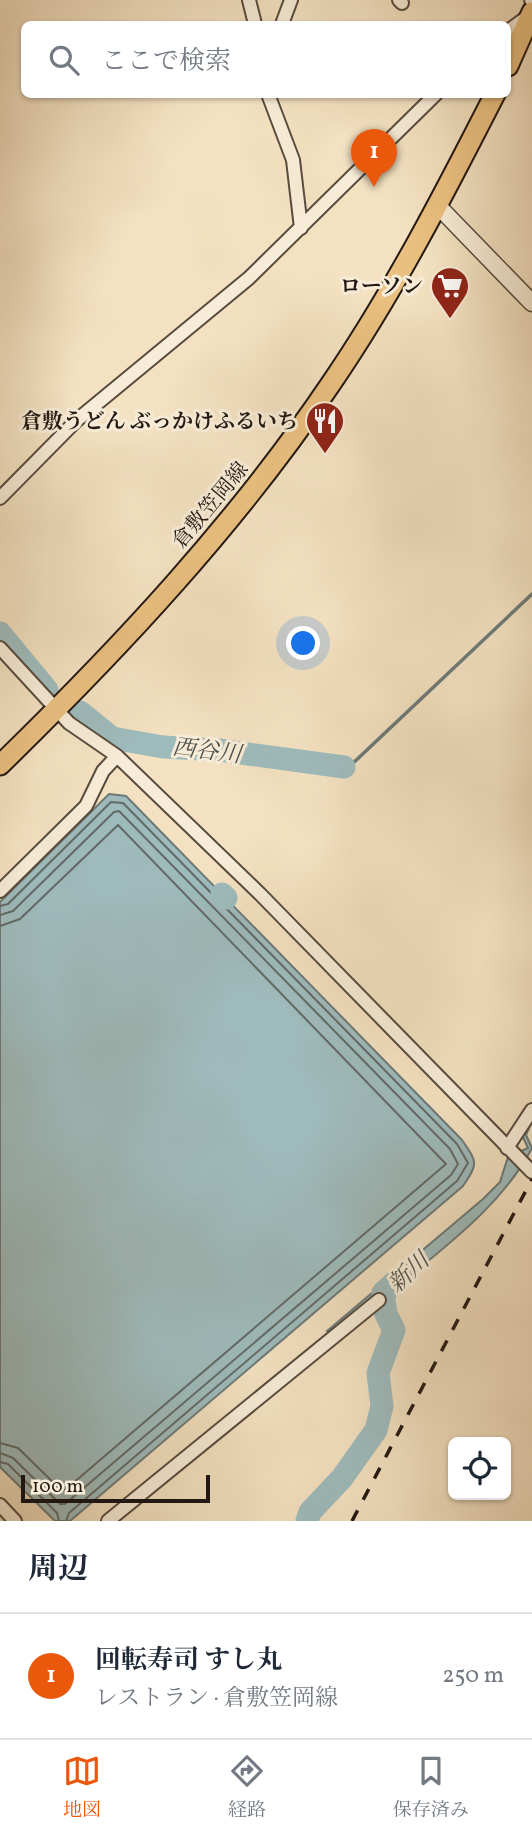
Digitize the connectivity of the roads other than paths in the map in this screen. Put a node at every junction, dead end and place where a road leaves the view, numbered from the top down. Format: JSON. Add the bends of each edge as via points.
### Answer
{"nodes":[{"id":1,"x":248,"y":0,"type":"edge"},
{"id":2,"x":290,"y":0,"type":"edge"},
{"id":3,"x":531,"y":9,"type":"edge"},
{"id":4,"x":254,"y":21,"type":"edge"},
{"id":5,"x":283,"y":21,"type":"edge"},
{"id":6,"x":511,"y":28,"type":"edge"},
{"id":7,"x":511,"y":59,"type":"edge"},
{"id":8,"x":270,"y":98,"type":"edge"},
{"id":9,"x":432,"y":98,"type":"edge"},
{"id":10,"x":493,"y":98,"type":"edge"},
{"id":11,"x":438,"y":206,"type":"junction"},
{"id":12,"x":301,"y":228,"type":"junction"},
{"id":13,"x":532,"y":303,"type":"edge"},
{"id":14,"x":0,"y":498,"type":"edge"},
{"id":15,"x":0,"y":648,"type":"edge"},
{"id":16,"x":56,"y":710,"type":"junction"},
{"id":17,"x":117,"y":756,"type":"junction"},
{"id":18,"x":0,"y":765,"type":"edge"},
{"id":19,"x":0,"y":891,"type":"edge"},
{"id":20,"x":532,"y":1110,"type":"edge"},
{"id":21,"x":507,"y":1148,"type":"junction"},
{"id":22,"x":530,"y":1170,"type":"edge"},
{"id":23,"x":379,"y":1300,"type":"dead end"},
{"id":24,"x":0,"y":1506,"type":"edge"},
{"id":25,"x":15,"y":1521,"type":"edge"},
{"id":26,"x":108,"y":1521,"type":"edge"}],
"edges":[{"from":1,"to":4,"type":"street"},
{"from":2,"to":5,"type":"street"},
{"from":3,"to":6,"type":"street"},
{"from":3,"to":7,"type":"main road"},
{"from":8,"to":12,"type":"street","via":[[293,160]]},
{"from":9,"to":12,"type":"street"},
{"from":10,"to":11,"type":"main road","name":"倉敷笠岡線"},
{"from":11,"to":13,"type":"street"},
{"from":11,"to":16,"type":"main road","name":"倉敷笠岡線","via":[[331,384],[285,448],[195,560]]},
{"from":12,"to":14,"type":"street","via":[[225,298],[77,420]]},
{"from":15,"to":16,"type":"street"},
{"from":16,"to":17,"type":"street"},
{"from":16,"to":18,"type":"main road","name":"倉敷笠岡線"},
{"from":17,"to":19,"type":"street","via":[[103,771],[86,806]]},
{"from":17,"to":21,"type":"street","via":[[260,894]]},
{"from":20,"to":21,"type":"street"},
{"from":21,"to":22,"type":"street"},
{"from":23,"to":26,"type":"street"},
{"from":24,"to":25,"type":"street"}]}
